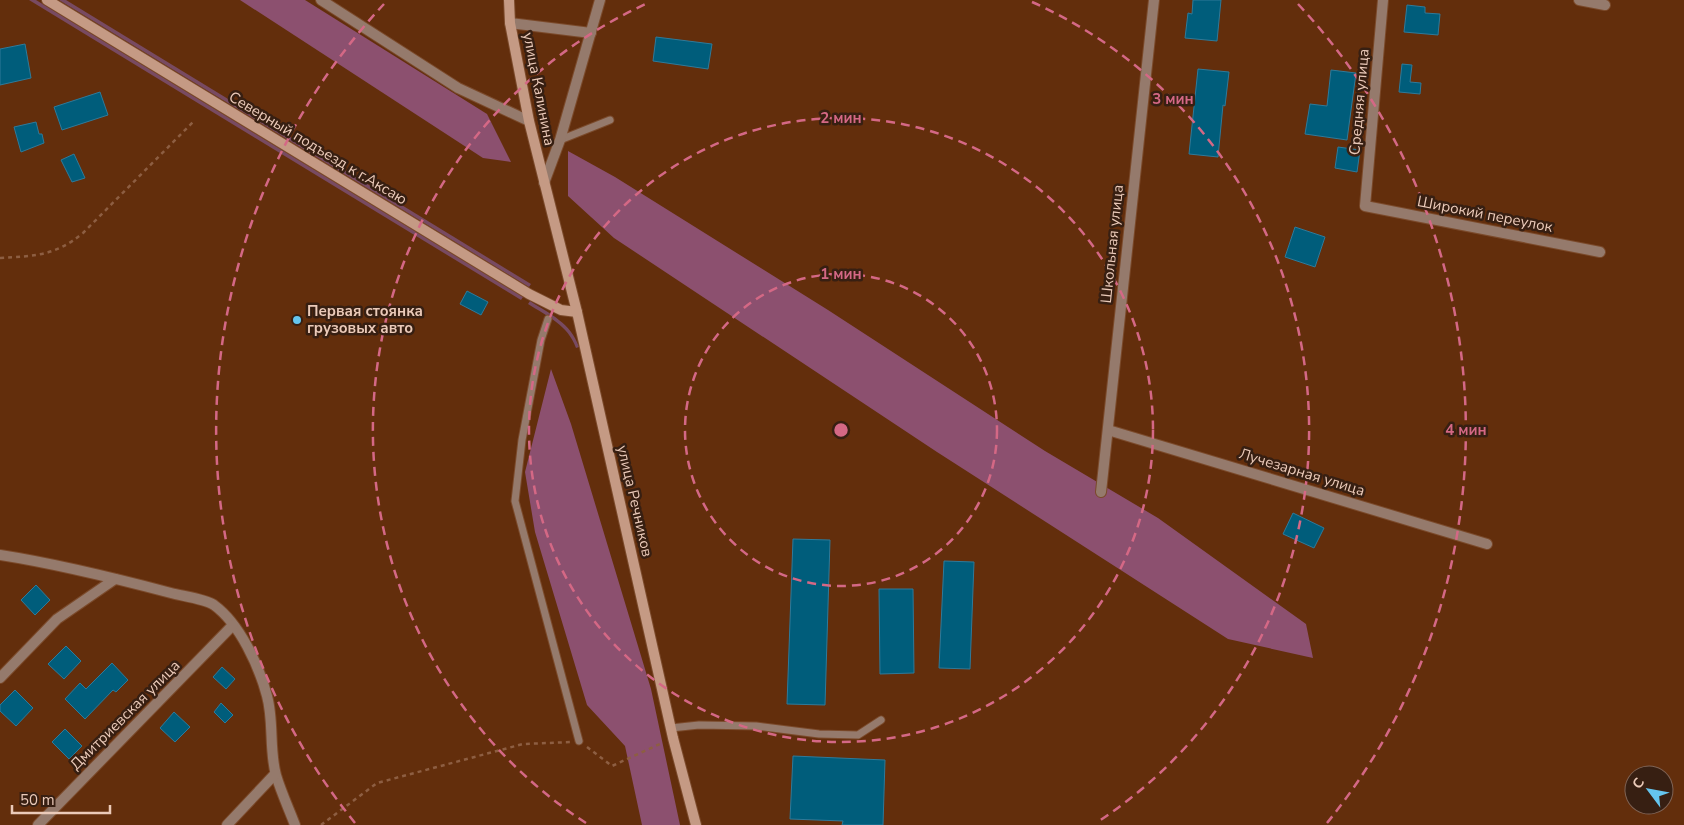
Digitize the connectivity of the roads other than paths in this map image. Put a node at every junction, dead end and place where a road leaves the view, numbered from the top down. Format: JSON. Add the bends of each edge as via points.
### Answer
{"nodes":[{"id":1,"x":47,"y":0,"type":"edge"},
{"id":2,"x":321,"y":0,"type":"edge"},
{"id":3,"x":509,"y":0,"type":"edge"},
{"id":4,"x":600,"y":0,"type":"edge"},
{"id":5,"x":1154,"y":0,"type":"edge"},
{"id":6,"x":1383,"y":0,"type":"edge"},
{"id":7,"x":1580,"y":0,"type":"edge"},
{"id":8,"x":1605,"y":4,"type":"dead end"},
{"id":9,"x":510,"y":23,"type":"junction"},
{"id":10,"x":591,"y":33,"type":"junction"},
{"id":11,"x":610,"y":120,"type":"dead end"},
{"id":12,"x":529,"y":121,"type":"junction"},
{"id":13,"x":560,"y":140,"type":"junction"},
{"id":14,"x":544,"y":183,"type":"junction"},
{"id":15,"x":1364,"y":206,"type":"joint"},
{"id":16,"x":1600,"y":252,"type":"dead end"},
{"id":17,"x":577,"y":312,"type":"junction"},
{"id":18,"x":548,"y":319,"type":"dead end"},
{"id":19,"x":1108,"y":430,"type":"junction"},
{"id":20,"x":1101,"y":492,"type":"dead end"},
{"id":21,"x":1487,"y":544,"type":"dead end"},
{"id":22,"x":0,"y":555,"type":"edge"},
{"id":23,"x":115,"y":579,"type":"junction"},
{"id":24,"x":233,"y":625,"type":"junction"},
{"id":25,"x":0,"y":678,"type":"edge"},
{"id":26,"x":881,"y":720,"type":"dead end"},
{"id":27,"x":672,"y":733,"type":"junction"},
{"id":28,"x":579,"y":741,"type":"road end"},
{"id":29,"x":276,"y":774,"type":"junction"},
{"id":30,"x":38,"y":825,"type":"edge"},
{"id":31,"x":227,"y":825,"type":"edge"},
{"id":32,"x":295,"y":825,"type":"edge"},
{"id":33,"x":696,"y":825,"type":"edge"}],
"edges":[{"from":1,"to":17,"type":"street","name":"Северный подъезд к г.Аксаю","via":[[529,294],[561,310]]},
{"from":2,"to":12,"type":"street","via":[[458,88]]},
{"from":3,"to":9,"type":"street","name":"улица Калинина"},
{"from":4,"to":10,"type":"street"},
{"from":5,"to":19,"type":"street","name":"Школьная улица"},
{"from":6,"to":15,"type":"street","name":"Средняя улица"},
{"from":7,"to":8,"type":"street"},
{"from":9,"to":10,"type":"street"},
{"from":9,"to":12,"type":"street","name":"улица Калинина"},
{"from":10,"to":13,"type":"street"},
{"from":11,"to":13,"type":"lane"},
{"from":12,"to":14,"type":"street","name":"улица Калинина"},
{"from":13,"to":14,"type":"street"},
{"from":14,"to":17,"type":"street","name":"улица Речников"},
{"from":15,"to":16,"type":"street","name":"Широкий переулок"},
{"from":17,"to":27,"type":"street","name":"улица Речников"},
{"from":18,"to":28,"type":"lane","via":[[522,440],[515,501]]},
{"from":19,"to":20,"type":"street","name":"Школьная улица"},
{"from":19,"to":21,"type":"street","name":"Лучезарная улица"},
{"from":22,"to":23,"type":"street"},
{"from":23,"to":24,"type":"street","via":[[212,604]]},
{"from":23,"to":25,"type":"street","via":[[57,619]]},
{"from":24,"to":29,"type":"street","via":[[252,655],[268,698]]},
{"from":24,"to":30,"type":"street","name":"Дмитриевская улица"},
{"from":26,"to":27,"type":"lane","via":[[858,735],[756,726],[699,725]]},
{"from":27,"to":33,"type":"street","name":"улица Речников"},
{"from":29,"to":31,"type":"street"},
{"from":29,"to":32,"type":"street"}]}
